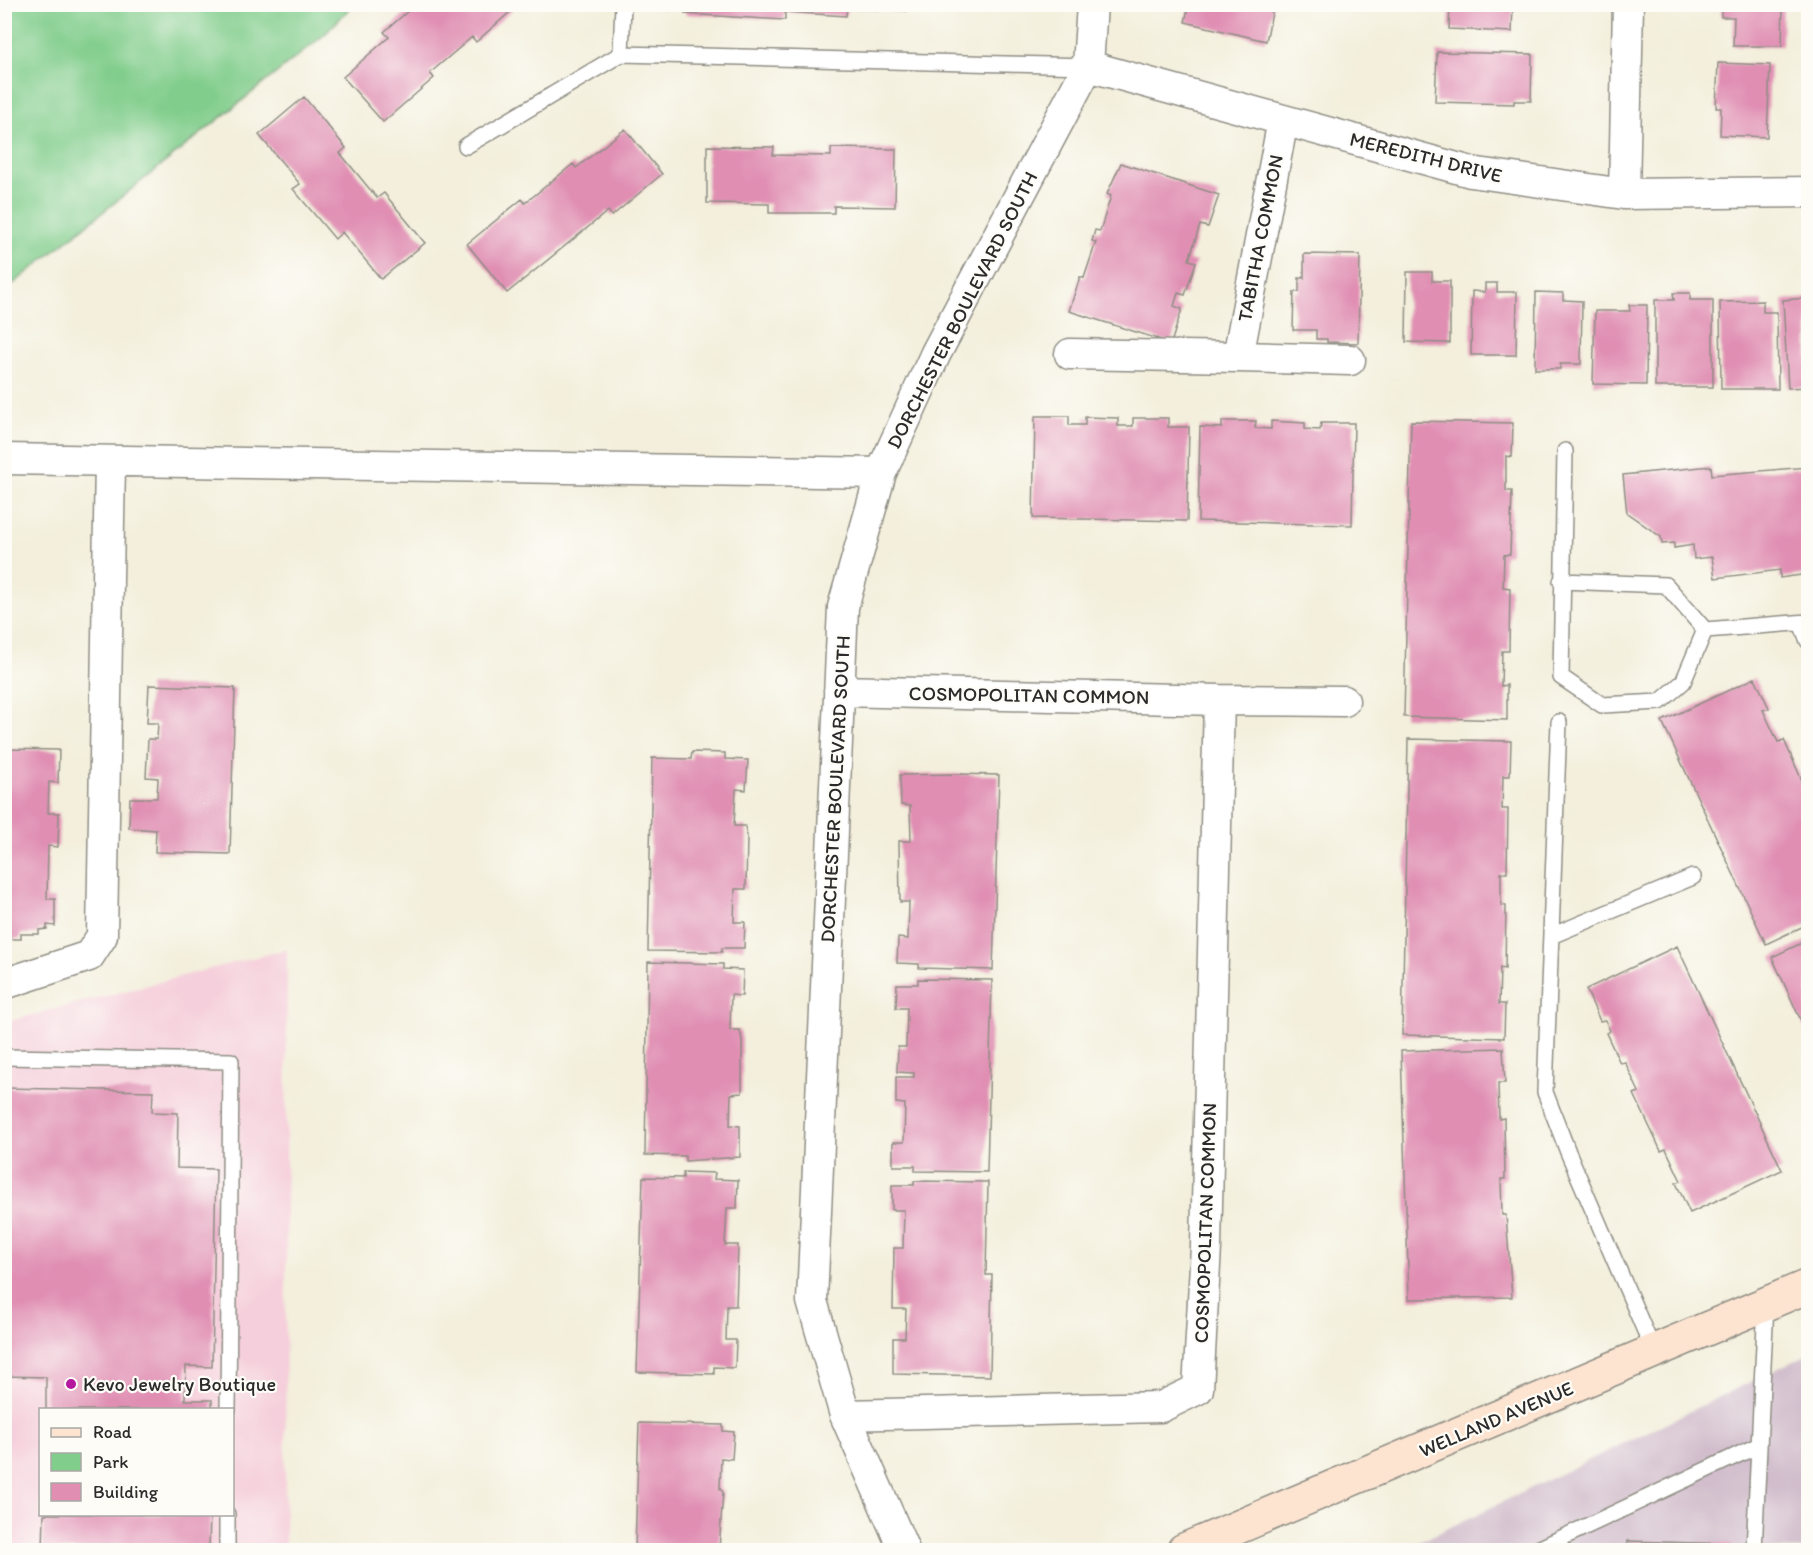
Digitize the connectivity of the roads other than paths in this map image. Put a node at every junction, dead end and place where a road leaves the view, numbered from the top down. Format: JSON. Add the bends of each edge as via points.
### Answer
{"nodes":[{"id":1,"x":623,"y":4,"type":"edge"},
{"id":2,"x":1092,"y":4,"type":"edge"},
{"id":3,"x":1628,"y":4,"type":"edge"},
{"id":4,"x":621,"y":54,"type":"junction"},
{"id":5,"x":1088,"y":66,"type":"junction"},
{"id":6,"x":1282,"y":120,"type":"junction"},
{"id":7,"x":465,"y":147,"type":"dead end"},
{"id":8,"x":1809,"y":192,"type":"edge"},
{"id":9,"x":1624,"y":194,"type":"junction"},
{"id":10,"x":1070,"y":354,"type":"dead end"},
{"id":11,"x":1238,"y":357,"type":"junction"},
{"id":12,"x":1350,"y":360,"type":"dead end"},
{"id":13,"x":1565,"y":451,"type":"dead end"},
{"id":14,"x":4,"y":459,"type":"edge"},
{"id":15,"x":110,"y":461,"type":"junction"},
{"id":16,"x":880,"y":473,"type":"junction"},
{"id":17,"x":1561,"y":581,"type":"junction"},
{"id":18,"x":1805,"y":622,"type":"edge"},
{"id":19,"x":1704,"y":630,"type":"junction"},
{"id":20,"x":1809,"y":641,"type":"edge"},
{"id":21,"x":839,"y":691,"type":"junction"},
{"id":22,"x":1219,"y":700,"type":"junction"},
{"id":23,"x":1344,"y":701,"type":"dead end"},
{"id":24,"x":1559,"y":722,"type":"dead end"},
{"id":25,"x":1693,"y":877,"type":"dead end"},
{"id":26,"x":1551,"y":936,"type":"junction"},
{"id":27,"x":4,"y":984,"type":"edge"},
{"id":28,"x":4,"y":1057,"type":"edge"},
{"id":29,"x":1809,"y":1286,"type":"edge"},
{"id":30,"x":1766,"y":1304,"type":"junction"},
{"id":31,"x":1654,"y":1352,"type":"junction"},
{"id":32,"x":228,"y":1408,"type":"edge"},
{"id":33,"x":845,"y":1415,"type":"junction"},
{"id":34,"x":1759,"y":1445,"type":"junction"},
{"id":35,"x":227,"y":1516,"type":"edge"},
{"id":36,"x":227,"y":1551,"type":"edge"},
{"id":37,"x":904,"y":1551,"type":"edge"},
{"id":38,"x":1184,"y":1551,"type":"edge"},
{"id":39,"x":1536,"y":1551,"type":"edge"},
{"id":40,"x":1754,"y":1551,"type":"edge"}],
"edges":[{"from":1,"to":4,"type":"lane"},
{"from":2,"to":5,"type":"street"},
{"from":3,"to":9,"type":"street"},
{"from":4,"to":5,"type":"lane"},
{"from":4,"to":7,"type":"lane"},
{"from":5,"to":6,"type":"street","name":"MEREDITH DRIVE"},
{"from":5,"to":16,"type":"street","name":"DORCHESTER BOULEVARD SOUTH","via":[[936,353]]},
{"from":6,"to":9,"type":"street","name":"MEREDITH DRIVE","via":[[1471,172]]},
{"from":6,"to":11,"type":"street","name":"TABITHA COMMON"},
{"from":8,"to":9,"type":"street","name":"MEREDITH DRIVE"},
{"from":10,"to":11,"type":"street"},
{"from":11,"to":12,"type":"street"},
{"from":13,"to":17,"type":"lane"},
{"from":14,"to":15,"type":"street"},
{"from":15,"to":16,"type":"street"},
{"from":15,"to":27,"type":"street","via":[[102,936],[89,956]]},
{"from":16,"to":21,"type":"street","name":"DORCHESTER BOULEVARD SOUTH","via":[[843,607]]},
{"from":17,"to":19,"type":"lane","via":[[1666,585]]},
{"from":17,"to":19,"type":"lane","via":[[1561,677],[1602,705],[1660,702],[1683,682]]},
{"from":18,"to":19,"type":"lane"},
{"from":18,"to":20,"type":"lane"},
{"from":21,"to":22,"type":"street","name":"COSMOPOLITAN COMMON"},
{"from":21,"to":33,"type":"street","name":"DORCHESTER BOULEVARD SOUTH","via":[[812,1301]]},
{"from":22,"to":23,"type":"street","name":"COSMOPOLITAN COMMON"},
{"from":22,"to":33,"type":"street","name":"COSMOPOLITAN COMMON","via":[[1206,1247],[1198,1389],[1161,1407]]},
{"from":24,"to":26,"type":"lane"},
{"from":25,"to":26,"type":"lane"},
{"from":26,"to":31,"type":"lane","via":[[1545,1092]]},
{"from":28,"to":32,"type":"lane","via":[[231,1061]]},
{"from":29,"to":30,"type":"street","name":"WELLAND AVENUE"},
{"from":30,"to":31,"type":"street","name":"WELLAND AVENUE"},
{"from":30,"to":34,"type":"lane"},
{"from":31,"to":38,"type":"street","name":"WELLAND AVENUE"},
{"from":33,"to":37,"type":"street","name":"DORCHESTER BOULEVARD SOUTH"},
{"from":34,"to":39,"type":"lane"},
{"from":34,"to":40,"type":"lane"},
{"from":35,"to":36,"type":"lane"}]}
